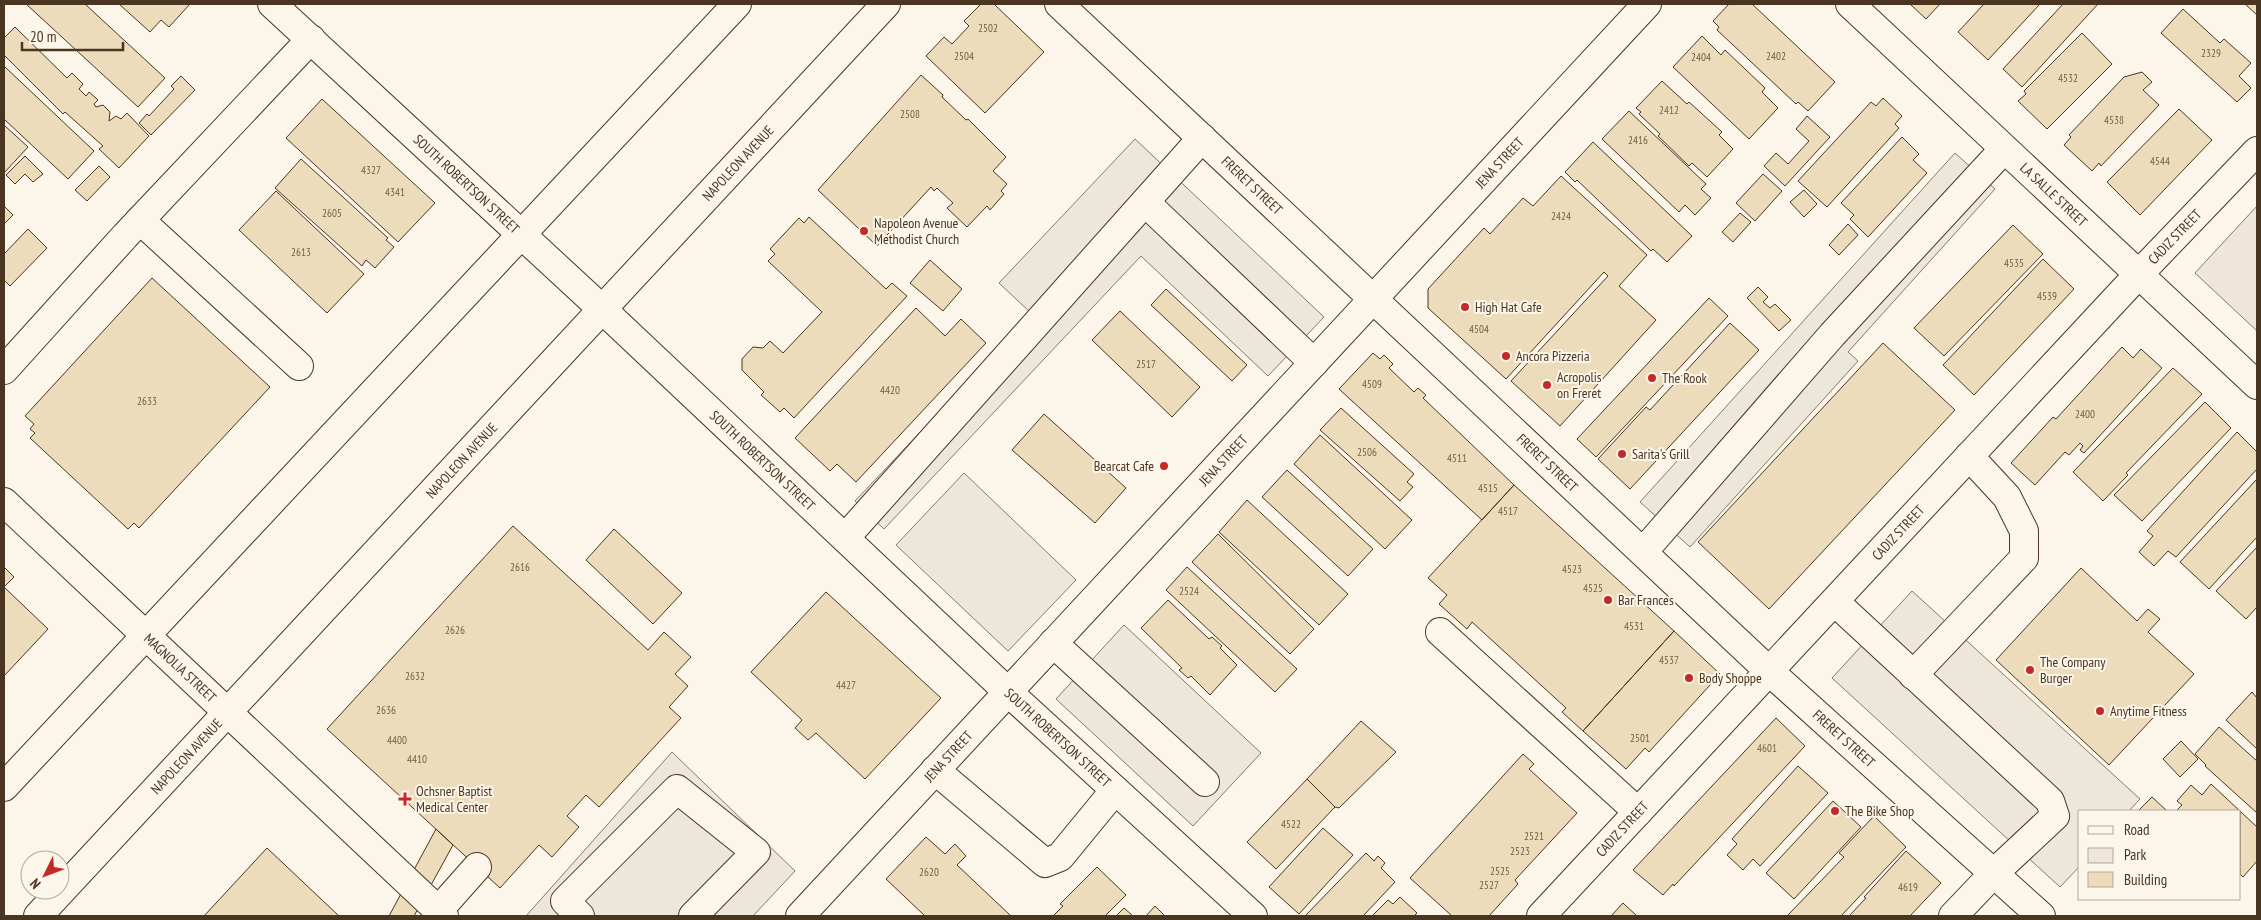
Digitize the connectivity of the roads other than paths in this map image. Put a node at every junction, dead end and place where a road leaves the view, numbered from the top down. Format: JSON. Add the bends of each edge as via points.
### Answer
{"nodes":[{"id":1,"x":272,"y":4,"type":"edge"},
{"id":2,"x":737,"y":4,"type":"edge"},
{"id":3,"x":886,"y":4,"type":"edge"},
{"id":4,"x":1059,"y":4,"type":"edge"},
{"id":5,"x":1648,"y":4,"type":"edge"},
{"id":6,"x":1850,"y":4,"type":"edge"},
{"id":7,"x":311,"y":39,"type":"junction"},
{"id":8,"x":1202,"y":138,"type":"junction"},
{"id":9,"x":2004,"y":149,"type":"junction"},
{"id":10,"x":2257,"y":151,"type":"edge"},
{"id":11,"x":1145,"y":202,"type":"junction"},
{"id":12,"x":140,"y":220,"type":"junction"},
{"id":13,"x":521,"y":234,"type":"junction"},
{"id":14,"x":2138,"y":275,"type":"junction"},
{"id":15,"x":1373,"y":299,"type":"junction"},
{"id":16,"x":603,"y":310,"type":"junction"},
{"id":17,"x":1314,"y":363,"type":"junction"},
{"id":18,"x":299,"y":366,"type":"dead end"},
{"id":19,"x":4,"y":370,"type":"edge"},
{"id":20,"x":2257,"y":385,"type":"edge"},
{"id":21,"x":1969,"y":456,"type":"junction"},
{"id":22,"x":4,"y":502,"type":"edge"},
{"id":23,"x":845,"y":538,"type":"junction"},
{"id":24,"x":1643,"y":552,"type":"junction"},
{"id":25,"x":1835,"y":602,"type":"junction"},
{"id":26,"x":1440,"y":632,"type":"dead end"},
{"id":27,"x":145,"y":636,"type":"junction"},
{"id":28,"x":1054,"y":643,"type":"junction"},
{"id":29,"x":1770,"y":672,"type":"junction"},
{"id":30,"x":1913,"y":675,"type":"junction"},
{"id":31,"x":1008,"y":692,"type":"junction"},
{"id":32,"x":227,"y":713,"type":"junction"},
{"id":33,"x":935,"y":770,"type":"junction"},
{"id":34,"x":1205,"y":782,"type":"dead end"},
{"id":35,"x":4,"y":787,"type":"edge"},
{"id":36,"x":1115,"y":790,"type":"junction"},
{"id":37,"x":1638,"y":812,"type":"junction"},
{"id":38,"x":477,"y":867,"type":"dead end"},
{"id":39,"x":1994,"y":873,"type":"junction"},
{"id":40,"x":441,"y":914,"type":"edge"},
{"id":41,"x":38,"y":916,"type":"edge"},
{"id":42,"x":580,"y":916,"type":"edge"},
{"id":43,"x":693,"y":916,"type":"edge"},
{"id":44,"x":800,"y":916,"type":"edge"},
{"id":45,"x":1253,"y":916,"type":"edge"},
{"id":46,"x":1541,"y":916,"type":"edge"},
{"id":47,"x":1953,"y":916,"type":"edge"},
{"id":48,"x":2041,"y":916,"type":"edge"}],
"edges":[{"from":1,"to":7,"type":"street","name":"SOUTH ROBERTSON STREET"},
{"from":2,"to":13,"type":"street"},
{"from":3,"to":16,"type":"street","name":"NAPOLEON AVENUE"},
{"from":4,"to":8,"type":"street","name":"FRERET STREET"},
{"from":5,"to":15,"type":"street","name":"JENA STREET"},
{"from":6,"to":9,"type":"street","name":"LA SALLE STREET"},
{"from":7,"to":12,"type":"street"},
{"from":7,"to":13,"type":"street","name":"SOUTH ROBERTSON STREET"},
{"from":8,"to":11,"type":"street"},
{"from":8,"to":15,"type":"street","name":"FRERET STREET"},
{"from":9,"to":14,"type":"street","name":"LA SALLE STREET"},
{"from":9,"to":24,"type":"street","via":[[1832,336]]},
{"from":10,"to":14,"type":"street","name":"CADIZ STREET"},
{"from":11,"to":17,"type":"street"},
{"from":11,"to":23,"type":"street"},
{"from":12,"to":18,"type":"street"},
{"from":12,"to":19,"type":"street"},
{"from":13,"to":16,"type":"street","name":"SOUTH ROBERTSON STREET"},
{"from":13,"to":27,"type":"street"},
{"from":14,"to":20,"type":"street","name":"LA SALLE STREET"},
{"from":14,"to":21,"type":"street","name":"CADIZ STREET"},
{"from":15,"to":17,"type":"street","name":"JENA STREET"},
{"from":15,"to":24,"type":"street","name":"FRERET STREET"},
{"from":16,"to":23,"type":"street","name":"SOUTH ROBERTSON STREET"},
{"from":16,"to":32,"type":"street","name":"NAPOLEON AVENUE"},
{"from":17,"to":28,"type":"street","name":"JENA STREET"},
{"from":21,"to":25,"type":"street","name":"CADIZ STREET"},
{"from":21,"to":30,"type":"street","via":[[2007,497],[2024,531],[2024,558]]},
{"from":22,"to":27,"type":"street","name":"MAGNOLIA STREET"},
{"from":23,"to":31,"type":"street","name":"SOUTH ROBERTSON STREET"},
{"from":24,"to":29,"type":"street","name":"FRERET STREET"},
{"from":25,"to":29,"type":"street","name":"CADIZ STREET"},
{"from":25,"to":30,"type":"street"},
{"from":26,"to":37,"type":"street"},
{"from":27,"to":32,"type":"street","name":"MAGNOLIA STREET"},
{"from":27,"to":35,"type":"street"},
{"from":28,"to":31,"type":"street","name":"JENA STREET"},
{"from":28,"to":34,"type":"street"},
{"from":29,"to":37,"type":"street","name":"CADIZ STREET"},
{"from":29,"to":39,"type":"street","name":"FRERET STREET"},
{"from":30,"to":39,"type":"street","via":[[2050,801],[2055,816]]},
{"from":31,"to":33,"type":"street","name":"JENA STREET"},
{"from":31,"to":36,"type":"street","name":"SOUTH ROBERTSON STREET"},
{"from":32,"to":40,"type":"street","name":"MAGNOLIA STREET"},
{"from":32,"to":41,"type":"street","name":"NAPOLEON AVENUE"},
{"from":33,"to":36,"type":"street","via":[[1045,863],[1060,857]]},
{"from":33,"to":44,"type":"street","name":"JENA STREET"},
{"from":36,"to":45,"type":"street","name":"SOUTH ROBERTSON STREET"},
{"from":37,"to":46,"type":"street","name":"CADIZ STREET"},
{"from":38,"to":40,"type":"street"},
{"from":39,"to":47,"type":"street"},
{"from":39,"to":48,"type":"street","name":"FRERET STREET"},
{"from":42,"to":43,"type":"street","via":[[565,901],[677,789],[756,852]]}]}
